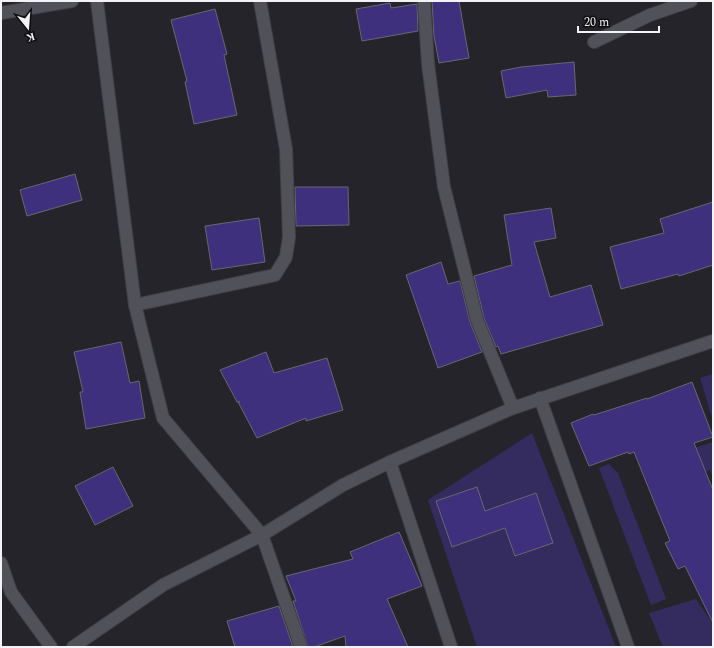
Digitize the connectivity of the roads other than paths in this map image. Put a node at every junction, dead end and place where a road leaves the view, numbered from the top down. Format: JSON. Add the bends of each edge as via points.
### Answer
{"nodes":[{"id":1,"x":72,"y":1,"type":"edge"},
{"id":2,"x":98,"y":1,"type":"edge"},
{"id":3,"x":260,"y":1,"type":"edge"},
{"id":4,"x":424,"y":1,"type":"edge"},
{"id":5,"x":691,"y":1,"type":"edge"},
{"id":6,"x":1,"y":13,"type":"edge"},
{"id":7,"x":594,"y":42,"type":"dead end"},
{"id":8,"x":135,"y":305,"type":"junction"},
{"id":9,"x":713,"y":341,"type":"edge"},
{"id":10,"x":540,"y":398,"type":"junction"},
{"id":11,"x":513,"y":408,"type":"junction"},
{"id":12,"x":390,"y":462,"type":"junction"},
{"id":13,"x":262,"y":534,"type":"junction"},
{"id":14,"x":1,"y":563,"type":"edge"},
{"id":15,"x":51,"y":647,"type":"edge"},
{"id":16,"x":73,"y":647,"type":"edge"},
{"id":17,"x":301,"y":647,"type":"edge"},
{"id":18,"x":451,"y":647,"type":"edge"},
{"id":19,"x":628,"y":647,"type":"edge"}],
"edges":[{"from":1,"to":6,"type":"street"},
{"from":2,"to":8,"type":"street"},
{"from":3,"to":8,"type":"street","via":[[286,149],[289,237],[286,257],[275,275]]},
{"from":4,"to":11,"type":"street","via":[[428,64],[444,187],[476,320]]},
{"from":5,"to":7,"type":"street","via":[[650,15]]},
{"from":8,"to":13,"type":"street","via":[[163,418]]},
{"from":9,"to":10,"type":"street"},
{"from":10,"to":11,"type":"street"},
{"from":10,"to":19,"type":"street"},
{"from":11,"to":12,"type":"street"},
{"from":12,"to":13,"type":"street","via":[[343,484]]},
{"from":12,"to":18,"type":"street"},
{"from":13,"to":16,"type":"street","via":[[163,584]]},
{"from":13,"to":17,"type":"street"},
{"from":14,"to":15,"type":"street","via":[[11,592]]}]}
